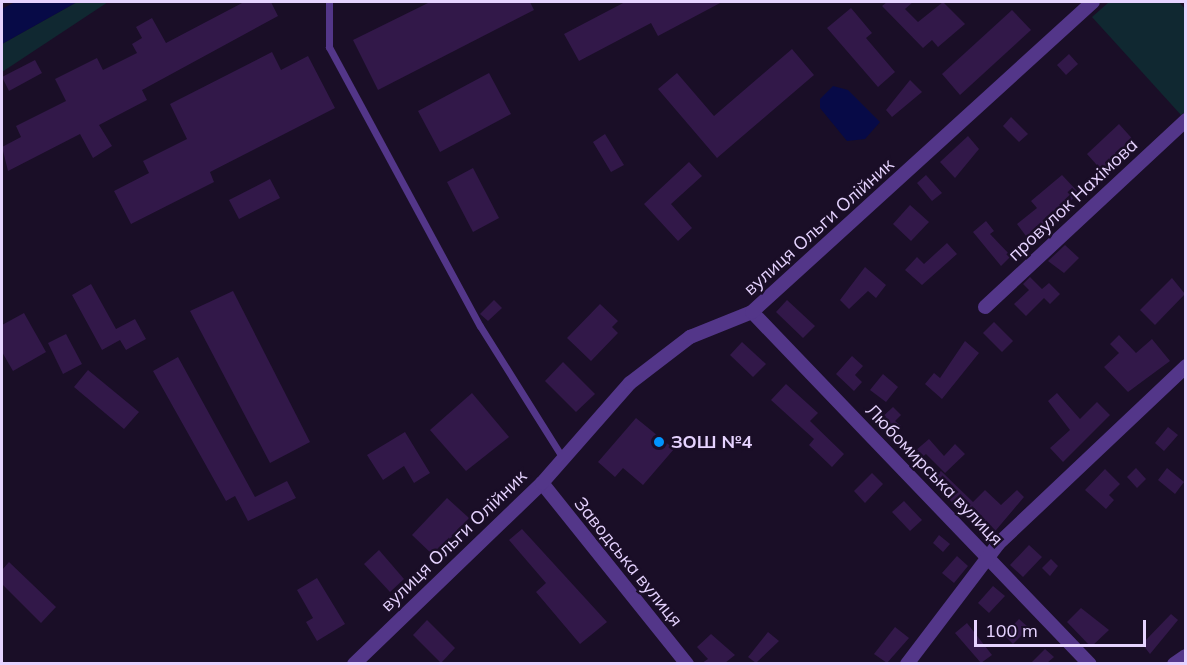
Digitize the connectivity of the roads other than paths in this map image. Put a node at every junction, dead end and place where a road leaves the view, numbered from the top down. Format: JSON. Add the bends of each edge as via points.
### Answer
{"nodes":[{"id":1,"x":329,"y":2,"type":"edge"},
{"id":2,"x":1093,"y":2,"type":"edge"},
{"id":3,"x":1185,"y":120,"type":"edge"},
{"id":4,"x":985,"y":307,"type":"dead end"},
{"id":5,"x":752,"y":312,"type":"junction"},
{"id":6,"x":1185,"y":366,"type":"edge"},
{"id":7,"x":561,"y":455,"type":"junction"},
{"id":8,"x":542,"y":483,"type":"junction"},
{"id":9,"x":991,"y":560,"type":"junction"},
{"id":10,"x":1185,"y":656,"type":"edge"},
{"id":11,"x":354,"y":663,"type":"edge"},
{"id":12,"x":687,"y":663,"type":"edge"},
{"id":13,"x":907,"y":663,"type":"edge"},
{"id":14,"x":1090,"y":663,"type":"edge"},
{"id":15,"x":1174,"y":663,"type":"edge"}],
"edges":[{"from":1,"to":7,"type":"lane","via":[[329,47],[480,326]]},
{"from":2,"to":5,"type":"street","name":"вулиця Ольги Олійник"},
{"from":3,"to":4,"type":"street","name":"провулок Нахімова"},
{"from":5,"to":7,"type":"street","name":"вулиця Ольги Олійник","via":[[672,350],[630,383]]},
{"from":5,"to":9,"type":"street","name":"Любомирська вулиця"},
{"from":6,"to":9,"type":"street","via":[[998,544]]},
{"from":7,"to":8,"type":"street","name":"вулиця Ольги Олійник"},
{"from":8,"to":11,"type":"street","name":"вулиця Ольги Олійник"},
{"from":8,"to":12,"type":"street","name":"Заводська вулиця"},
{"from":9,"to":13,"type":"street"},
{"from":9,"to":14,"type":"street","name":"Любомирська вулиця"},
{"from":10,"to":15,"type":"street"}]}
